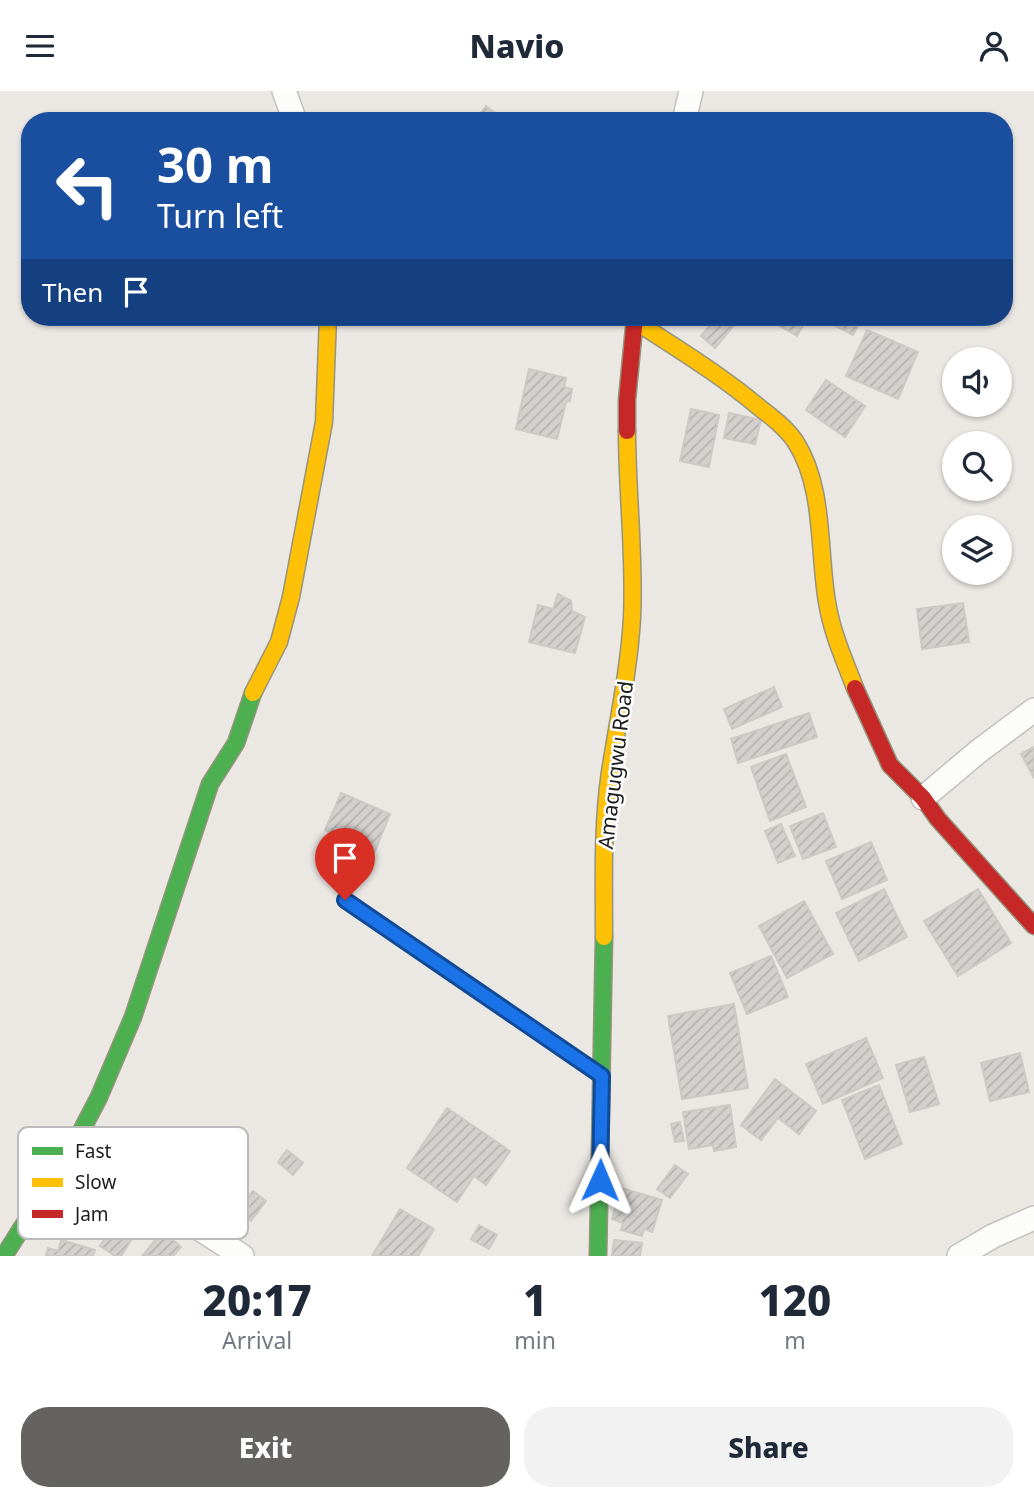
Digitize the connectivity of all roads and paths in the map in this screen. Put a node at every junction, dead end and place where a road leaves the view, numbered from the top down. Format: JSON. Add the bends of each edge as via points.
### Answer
{"nodes":[{"id":1,"x":284,"y":91,"type":"edge"},
{"id":2,"x":691,"y":91,"type":"edge"},
{"id":3,"x":292,"y":112,"type":"edge"},
{"id":4,"x":686,"y":112,"type":"edge"},
{"id":5,"x":328,"y":326,"type":"edge"},
{"id":6,"x":632,"y":326,"type":"edge"},
{"id":7,"x":645,"y":326,"type":"edge"},
{"id":8,"x":1034,"y":710,"type":"edge"},
{"id":9,"x":923,"y":799,"type":"junction"},
{"id":10,"x":345,"y":900,"type":"dead end"},
{"id":11,"x":1034,"y":926,"type":"edge"},
{"id":12,"x":602,"y":1076,"type":"junction"},
{"id":13,"x":83,"y":1127,"type":"edge"},
{"id":14,"x":1034,"y":1217,"type":"edge"},
{"id":15,"x":18,"y":1235,"type":"edge"},
{"id":16,"x":216,"y":1239,"type":"edge"},
{"id":17,"x":5,"y":1256,"type":"edge"},
{"id":18,"x":242,"y":1256,"type":"edge"},
{"id":19,"x":597,"y":1256,"type":"edge"},
{"id":20,"x":959,"y":1256,"type":"edge"}],
"edges":[{"from":1,"to":3,"type":"street"},
{"from":2,"to":4,"type":"street"},
{"from":5,"to":13,"type":"street","via":[[324,422],[279,642],[253,693],[236,743],[210,784],[133,1017]]},
{"from":6,"to":12,"type":"street","name":"Amagugwu Road","via":[[626,400],[632,616],[606,812]]},
{"from":7,"to":9,"type":"street","via":[[738,389],[794,442],[807,465],[814,496],[835,639],[886,757]]},
{"from":8,"to":9,"type":"street"},
{"from":9,"to":11,"type":"street"},
{"from":10,"to":12,"type":"lane"},
{"from":12,"to":19,"type":"street","name":"Amagugwu Road"},
{"from":14,"to":20,"type":"street"},
{"from":15,"to":17,"type":"street"},
{"from":16,"to":18,"type":"street"}]}
